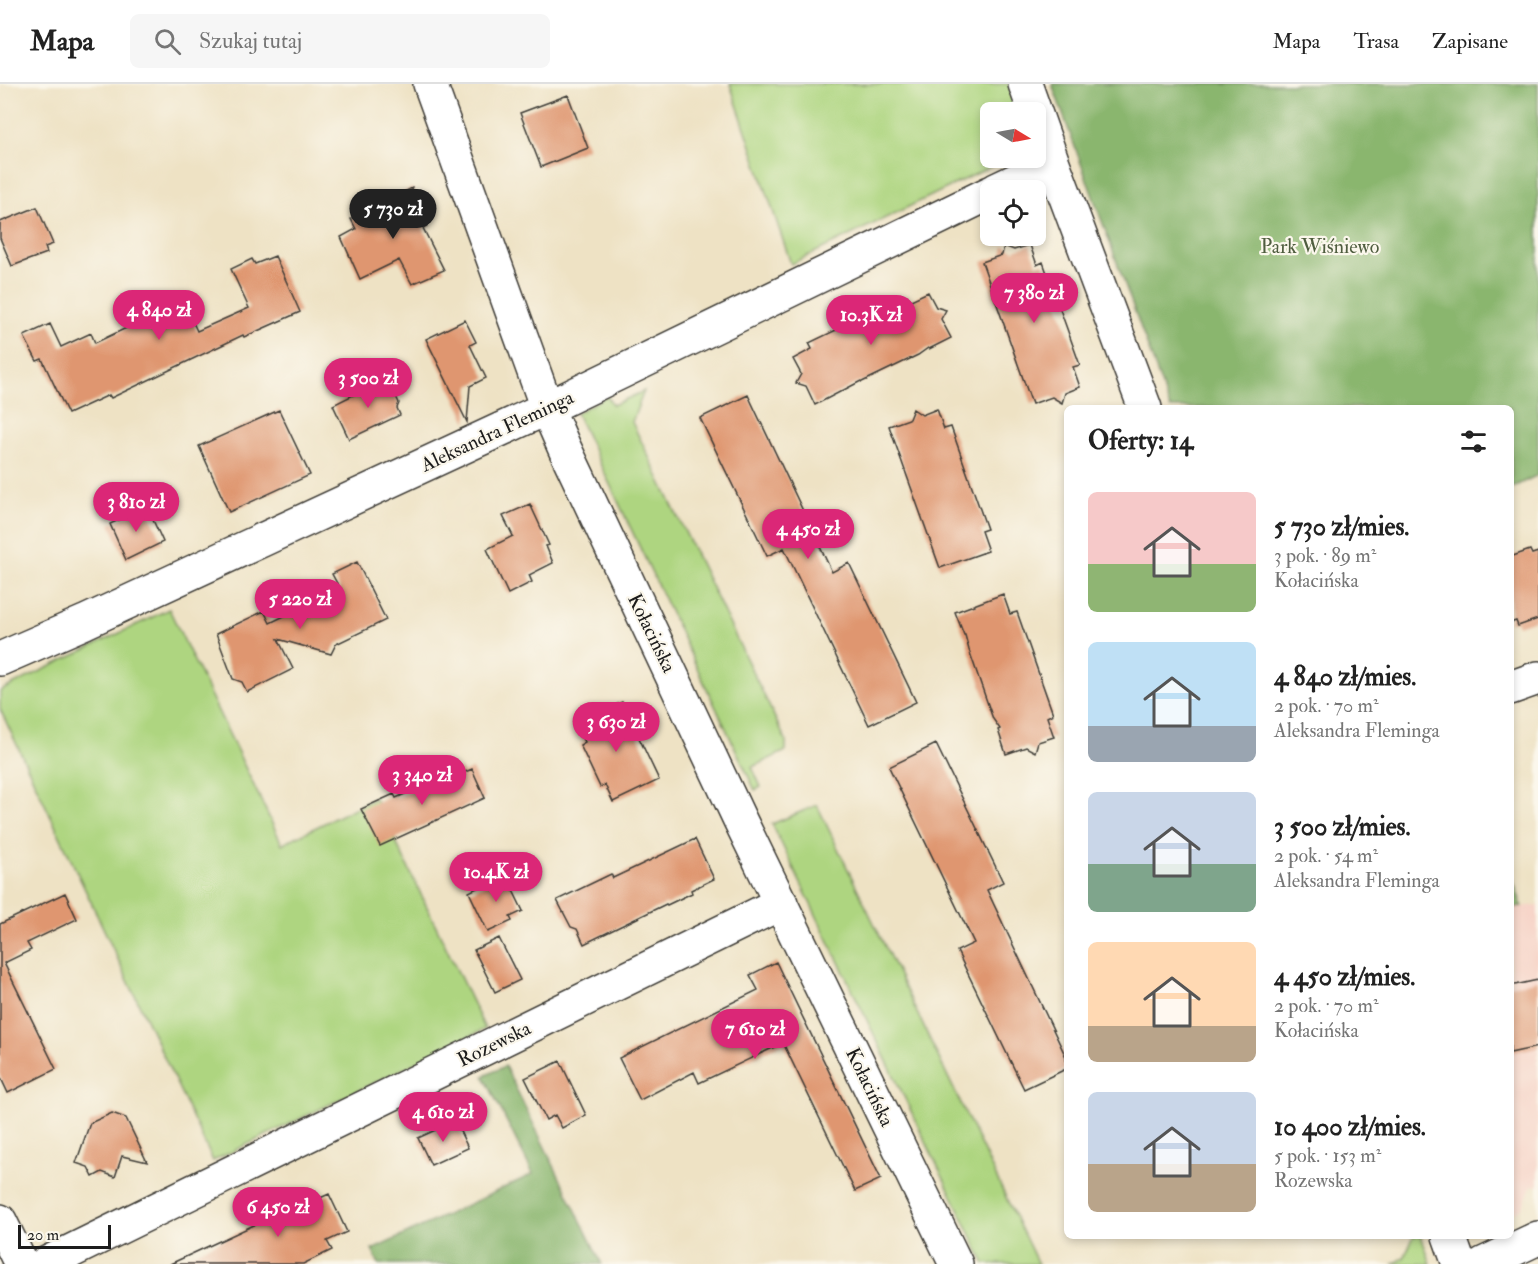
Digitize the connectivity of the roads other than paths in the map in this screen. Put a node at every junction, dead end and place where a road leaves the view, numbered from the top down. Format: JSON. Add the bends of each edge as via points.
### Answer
{"nodes":[{"id":1,"x":430,"y":84,"type":"edge"},
{"id":2,"x":1025,"y":84,"type":"edge"},
{"id":3,"x":1053,"y":163,"type":"junction"},
{"id":4,"x":1017,"y":180,"type":"edge"},
{"id":5,"x":980,"y":198,"type":"edge"},
{"id":6,"x":1144,"y":405,"type":"edge"},
{"id":7,"x":547,"y":408,"type":"junction"},
{"id":8,"x":0,"y":658,"type":"edge"},
{"id":9,"x":1538,"y":678,"type":"edge"},
{"id":10,"x":1514,"y":686,"type":"edge"},
{"id":11,"x":781,"y":903,"type":"junction"},
{"id":12,"x":0,"y":1221,"type":"edge"},
{"id":13,"x":1538,"y":1238,"type":"edge"},
{"id":14,"x":1450,"y":1239,"type":"edge"},
{"id":15,"x":21,"y":1264,"type":"edge"},
{"id":16,"x":45,"y":1264,"type":"edge"},
{"id":17,"x":956,"y":1264,"type":"edge"},
{"id":18,"x":1459,"y":1264,"type":"edge"},
{"id":19,"x":1483,"y":1264,"type":"edge"}],
"edges":[{"from":1,"to":7,"type":"street","name":"Kołacińska"},
{"from":2,"to":3,"type":"street"},
{"from":3,"to":4,"type":"street"},
{"from":3,"to":6,"type":"street"},
{"from":5,"to":7,"type":"street","name":"Aleksandra Fleminga"},
{"from":7,"to":8,"type":"street","name":"Aleksandra Fleminga"},
{"from":7,"to":11,"type":"street","name":"Kołacińska"},
{"from":9,"to":10,"type":"street"},
{"from":11,"to":16,"type":"street","name":"Rozewska"},
{"from":11,"to":17,"type":"street","name":"Kołacińska"},
{"from":12,"to":15,"type":"street"},
{"from":13,"to":19,"type":"street"},
{"from":14,"to":18,"type":"street"}]}
